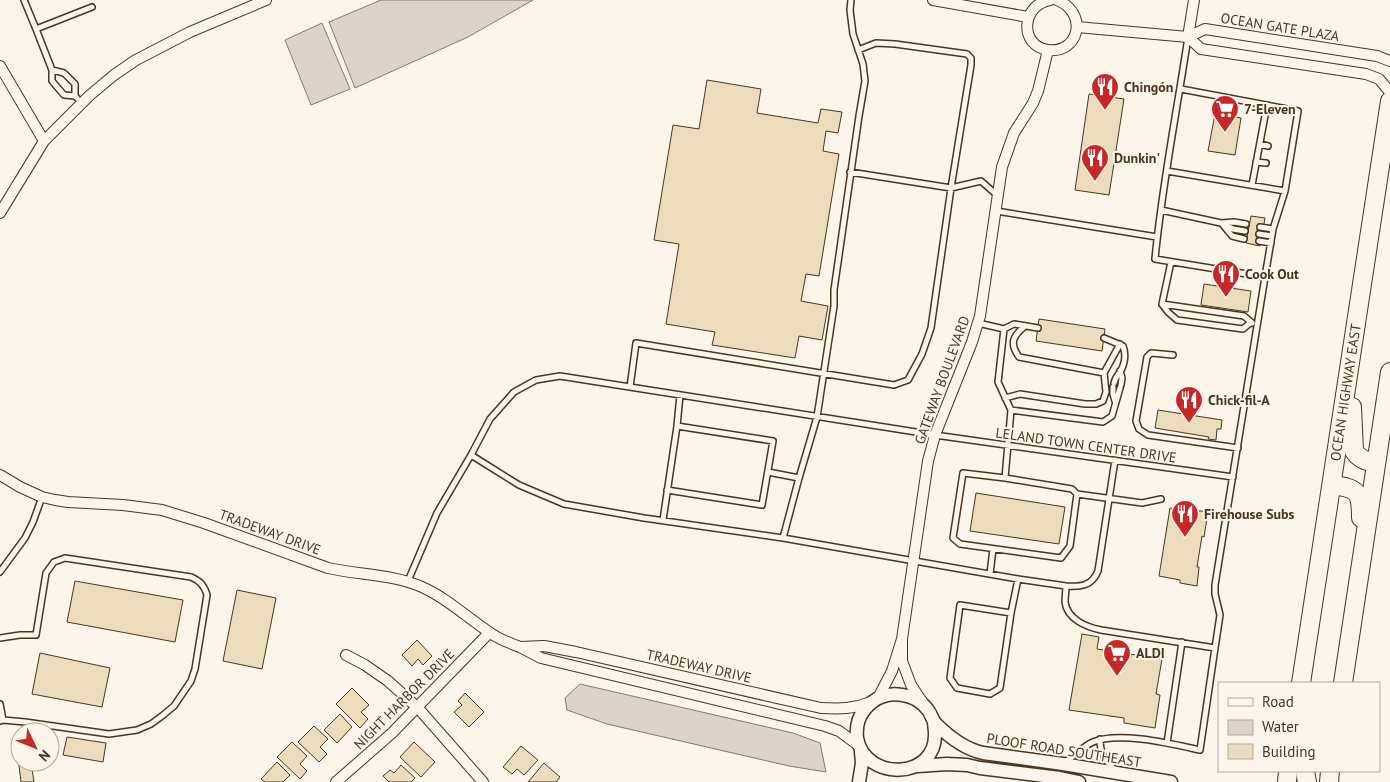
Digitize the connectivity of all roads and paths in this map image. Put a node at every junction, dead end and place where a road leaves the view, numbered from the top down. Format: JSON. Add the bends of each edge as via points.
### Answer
{"nodes":[{"id":1,"x":24,"y":0,"type":"edge"},
{"id":2,"x":266,"y":0,"type":"edge"},
{"id":3,"x":852,"y":0,"type":"edge"},
{"id":4,"x":933,"y":0,"type":"edge"},
{"id":5,"x":1050,"y":0,"type":"edge"},
{"id":6,"x":1057,"y":0,"type":"edge"},
{"id":7,"x":1194,"y":0,"type":"edge"},
{"id":8,"x":92,"y":7,"type":"dead end"},
{"id":9,"x":1028,"y":17,"type":"junction"},
{"id":10,"x":1077,"y":27,"type":"junction"},
{"id":11,"x":36,"y":30,"type":"junction"},
{"id":12,"x":1188,"y":36,"type":"junction"},
{"id":13,"x":858,"y":50,"type":"junction"},
{"id":14,"x":1048,"y":50,"type":"junction"},
{"id":15,"x":1390,"y":61,"type":"edge"},
{"id":16,"x":52,"y":70,"type":"junction"},
{"id":17,"x":1,"y":72,"type":"edge"},
{"id":18,"x":1180,"y":89,"type":"junction"},
{"id":19,"x":1390,"y":92,"type":"edge"},
{"id":20,"x":78,"y":100,"type":"junction"},
{"id":21,"x":1390,"y":101,"type":"edge"},
{"id":22,"x":1267,"y":105,"type":"junction"},
{"id":23,"x":1263,"y":126,"type":"junction"},
{"id":24,"x":1271,"y":127,"type":"dead end"},
{"id":25,"x":44,"y":142,"type":"junction"},
{"id":26,"x":1260,"y":144,"type":"junction"},
{"id":27,"x":1268,"y":146,"type":"dead end"},
{"id":28,"x":1256,"y":162,"type":"junction"},
{"id":29,"x":1266,"y":163,"type":"dead end"},
{"id":30,"x":1282,"y":166,"type":"dead end"},
{"id":31,"x":1289,"y":167,"type":"junction"},
{"id":32,"x":1167,"y":171,"type":"junction"},
{"id":33,"x":850,"y":172,"type":"junction"},
{"id":34,"x":1252,"y":185,"type":"junction"},
{"id":35,"x":950,"y":188,"type":"junction"},
{"id":36,"x":1285,"y":191,"type":"junction"},
{"id":37,"x":998,"y":196,"type":"junction"},
{"id":38,"x":1161,"y":210,"type":"junction"},
{"id":39,"x":996,"y":211,"type":"junction"},
{"id":40,"x":0,"y":213,"type":"edge"},
{"id":41,"x":1221,"y":223,"type":"junction"},
{"id":42,"x":1246,"y":224,"type":"dead end"},
{"id":43,"x":1260,"y":227,"type":"dead end"},
{"id":44,"x":1273,"y":229,"type":"junction"},
{"id":45,"x":1245,"y":231,"type":"dead end"},
{"id":46,"x":1259,"y":234,"type":"dead end"},
{"id":47,"x":1272,"y":236,"type":"junction"},
{"id":48,"x":1157,"y":237,"type":"junction"},
{"id":49,"x":1244,"y":239,"type":"dead end"},
{"id":50,"x":1259,"y":241,"type":"dead end"},
{"id":51,"x":1271,"y":243,"type":"junction"},
{"id":52,"x":1170,"y":262,"type":"junction"},
{"id":53,"x":1265,"y":277,"type":"junction"},
{"id":54,"x":1162,"y":304,"type":"junction"},
{"id":55,"x":978,"y":322,"type":"junction"},
{"id":56,"x":1250,"y":323,"type":"junction"},
{"id":57,"x":1257,"y":324,"type":"junction"},
{"id":58,"x":1025,"y":326,"type":"junction"},
{"id":59,"x":1038,"y":328,"type":"dead end"},
{"id":60,"x":1004,"y":329,"type":"junction"},
{"id":61,"x":1104,"y":338,"type":"dead end"},
{"id":62,"x":1120,"y":344,"type":"junction"},
{"id":63,"x":1173,"y":355,"type":"dead end"},
{"id":64,"x":1350,"y":359,"type":"junction"},
{"id":65,"x":1120,"y":371,"type":"junction"},
{"id":66,"x":1390,"y":372,"type":"edge"},
{"id":67,"x":1104,"y":373,"type":"junction"},
{"id":68,"x":823,"y":374,"type":"junction"},
{"id":69,"x":630,"y":387,"type":"junction"},
{"id":70,"x":680,"y":395,"type":"junction"},
{"id":71,"x":1005,"y":398,"type":"junction"},
{"id":72,"x":1116,"y":401,"type":"junction"},
{"id":73,"x":1011,"y":410,"type":"junction"},
{"id":74,"x":817,"y":417,"type":"junction"},
{"id":75,"x":677,"y":426,"type":"junction"},
{"id":76,"x":936,"y":435,"type":"junction"},
{"id":77,"x":1008,"y":445,"type":"junction"},
{"id":78,"x":1238,"y":448,"type":"junction"},
{"id":79,"x":471,"y":455,"type":"junction"},
{"id":80,"x":1115,"y":460,"type":"junction"},
{"id":81,"x":1376,"y":463,"type":"junction"},
{"id":82,"x":768,"y":472,"type":"junction"},
{"id":83,"x":0,"y":475,"type":"edge"},
{"id":84,"x":1233,"y":477,"type":"junction"},
{"id":85,"x":799,"y":478,"type":"junction"},
{"id":86,"x":1005,"y":478,"type":"junction"},
{"id":87,"x":1332,"y":485,"type":"junction"},
{"id":88,"x":668,"y":490,"type":"junction"},
{"id":89,"x":1077,"y":494,"type":"junction"},
{"id":90,"x":42,"y":497,"type":"junction"},
{"id":91,"x":1109,"y":498,"type":"junction"},
{"id":92,"x":1161,"y":499,"type":"dead end"},
{"id":93,"x":663,"y":520,"type":"junction"},
{"id":94,"x":784,"y":538,"type":"junction"},
{"id":95,"x":993,"y":548,"type":"junction"},
{"id":96,"x":1362,"y":556,"type":"junction"},
{"id":97,"x":914,"y":561,"type":"junction"},
{"id":98,"x":0,"y":572,"type":"edge"},
{"id":99,"x":990,"y":574,"type":"junction"},
{"id":100,"x":1018,"y":579,"type":"junction"},
{"id":101,"x":408,"y":581,"type":"junction"},
{"id":102,"x":1066,"y":586,"type":"junction"},
{"id":103,"x":1011,"y":613,"type":"junction"},
{"id":104,"x":1309,"y":632,"type":"junction"},
{"id":105,"x":489,"y":633,"type":"junction"},
{"id":106,"x":0,"y":638,"type":"edge"},
{"id":107,"x":902,"y":639,"type":"junction"},
{"id":108,"x":1182,"y":642,"type":"junction"},
{"id":109,"x":520,"y":647,"type":"junction"},
{"id":110,"x":1215,"y":648,"type":"junction"},
{"id":111,"x":346,"y":655,"type":"dead end"},
{"id":112,"x":1302,"y":682,"type":"edge"},
{"id":113,"x":1307,"y":682,"type":"edge"},
{"id":114,"x":1343,"y":682,"type":"edge"},
{"id":115,"x":875,"y":700,"type":"junction"},
{"id":116,"x":0,"y":704,"type":"edge"},
{"id":117,"x":418,"y":708,"type":"junction"},
{"id":118,"x":931,"y":716,"type":"junction"},
{"id":119,"x":1,"y":721,"type":"edge"},
{"id":120,"x":1100,"y":739,"type":"junction"},
{"id":121,"x":1167,"y":743,"type":"junction"},
{"id":122,"x":860,"y":748,"type":"junction"},
{"id":123,"x":1063,"y":764,"type":"junction"},
{"id":124,"x":918,"y":766,"type":"junction"},
{"id":125,"x":906,"y":771,"type":"junction"},
{"id":126,"x":1119,"y":774,"type":"junction"},
{"id":127,"x":336,"y":782,"type":"edge"},
{"id":128,"x":482,"y":782,"type":"edge"},
{"id":129,"x":859,"y":782,"type":"edge"},
{"id":130,"x":888,"y":782,"type":"edge"},
{"id":131,"x":1078,"y":782,"type":"edge"},
{"id":132,"x":1171,"y":782,"type":"edge"}],
"edges":[{"from":1,"to":11,"type":"lane"},
{"from":2,"to":20,"type":"street","via":[[190,32],[136,60]]},
{"from":3,"to":13,"type":"lane","via":[[850,10]]},
{"from":4,"to":9,"type":"street"},
{"from":5,"to":9,"type":"street","via":[[1041,2]]},
{"from":6,"to":10,"type":"street","via":[[1074,12]]},
{"from":7,"to":12,"type":"street"},
{"from":8,"to":11,"type":"lane"},
{"from":9,"to":14,"type":"street","via":[[1030,38]]},
{"from":10,"to":12,"type":"street","name":"OCEAN GATE PLAZA"},
{"from":10,"to":14,"type":"street","via":[[1071,42],[1056,50]]},
{"from":11,"to":16,"type":"lane"},
{"from":12,"to":15,"type":"street","name":"OCEAN GATE PLAZA","via":[[1205,29],[1377,56]]},
{"from":12,"to":18,"type":"lane"},
{"from":12,"to":19,"type":"street","via":[[1201,49],[1366,74],[1379,80]]},
{"from":13,"to":33,"type":"lane","via":[[865,81]]},
{"from":13,"to":35,"type":"lane","via":[[876,43],[895,44],[967,54],[970,58]]},
{"from":14,"to":37,"type":"street","name":"GATEWAY BOULEVARD","via":[[1038,91],[1014,133],[1006,155]]},
{"from":16,"to":20,"type":"lane","via":[[64,73],[75,84]]},
{"from":16,"to":20,"type":"lane","via":[[52,81],[64,95]]},
{"from":17,"to":25,"type":"street"},
{"from":18,"to":22,"type":"lane"},
{"from":18,"to":32,"type":"lane"},
{"from":20,"to":25,"type":"street"},
{"from":21,"to":64,"type":"highway","name":"OCEAN HIGHWAY EAST"},
{"from":22,"to":23,"type":"lane"},
{"from":22,"to":31,"type":"lane","via":[[1298,111],[1292,129]]},
{"from":23,"to":24,"type":"lane"},
{"from":23,"to":26,"type":"lane"},
{"from":25,"to":40,"type":"street"},
{"from":26,"to":27,"type":"lane"},
{"from":26,"to":28,"type":"lane"},
{"from":28,"to":29,"type":"lane"},
{"from":28,"to":34,"type":"lane"},
{"from":30,"to":31,"type":"lane"},
{"from":31,"to":36,"type":"lane"},
{"from":32,"to":34,"type":"lane"},
{"from":32,"to":38,"type":"lane"},
{"from":33,"to":35,"type":"lane"},
{"from":33,"to":68,"type":"lane"},
{"from":34,"to":36,"type":"lane"},
{"from":35,"to":37,"type":"lane","via":[[981,181]]},
{"from":35,"to":68,"type":"lane","via":[[931,328],[908,380],[894,385]]},
{"from":36,"to":44,"type":"lane"},
{"from":37,"to":39,"type":"street","name":"GATEWAY BOULEVARD"},
{"from":38,"to":41,"type":"lane"},
{"from":38,"to":48,"type":"lane"},
{"from":39,"to":48,"type":"lane"},
{"from":39,"to":55,"type":"street","name":"GATEWAY BOULEVARD"},
{"from":41,"to":42,"type":"lane"},
{"from":41,"to":45,"type":"lane"},
{"from":41,"to":49,"type":"lane","via":[[1232,236]]},
{"from":43,"to":44,"type":"lane"},
{"from":44,"to":47,"type":"lane"},
{"from":46,"to":47,"type":"lane"},
{"from":47,"to":51,"type":"lane"},
{"from":48,"to":52,"type":"lane","via":[[1155,259]]},
{"from":50,"to":51,"type":"lane"},
{"from":51,"to":53,"type":"lane"},
{"from":52,"to":53,"type":"lane"},
{"from":52,"to":54,"type":"lane"},
{"from":53,"to":57,"type":"lane"},
{"from":54,"to":56,"type":"lane","via":[[1244,316]]},
{"from":54,"to":56,"type":"lane","via":[[1177,320],[1243,329]]},
{"from":55,"to":60,"type":"lane"},
{"from":55,"to":76,"type":"street","name":"GATEWAY BOULEVARD"},
{"from":56,"to":57,"type":"lane"},
{"from":57,"to":78,"type":"lane"},
{"from":58,"to":59,"type":"lane"},
{"from":58,"to":60,"type":"lane","via":[[1014,324]]},
{"from":58,"to":67,"type":"lane","via":[[1013,339],[1013,349],[1019,357]]},
{"from":60,"to":71,"type":"lane","via":[[998,382]]},
{"from":61,"to":62,"type":"lane"},
{"from":62,"to":65,"type":"lane","via":[[1125,352]]},
{"from":62,"to":67,"type":"lane"},
{"from":63,"to":78,"type":"lane","via":[[1156,352],[1147,357],[1136,421],[1139,429],[1148,435]]},
{"from":64,"to":81,"type":"highway","via":[[1352,443],[1356,455]]},
{"from":64,"to":87,"type":"highway","name":"OCEAN HIGHWAY EAST"},
{"from":65,"to":72,"type":"lane","via":[[1121,386]]},
{"from":65,"to":72,"type":"lane","via":[[1115,376],[1113,394]]},
{"from":66,"to":81,"type":"highway"},
{"from":67,"to":71,"type":"lane","via":[[1106,392],[1102,401],[1096,404],[1020,394]]},
{"from":68,"to":69,"type":"lane","via":[[636,343]]},
{"from":68,"to":74,"type":"lane"},
{"from":69,"to":70,"type":"lane","name":"LELAND TOWN CENTER DRIVE"},
{"from":69,"to":79,"type":"lane","name":"LELAND TOWN CENTER DRIVE","via":[[560,376],[536,380],[514,392],[490,419]]},
{"from":70,"to":74,"type":"lane","name":"LELAND TOWN CENTER DRIVE"},
{"from":70,"to":75,"type":"lane"},
{"from":71,"to":73,"type":"lane"},
{"from":72,"to":73,"type":"lane","via":[[1112,416],[1103,422]]},
{"from":73,"to":77,"type":"lane"},
{"from":74,"to":76,"type":"lane","name":"LELAND TOWN CENTER DRIVE"},
{"from":74,"to":85,"type":"lane"},
{"from":75,"to":82,"type":"lane","via":[[773,441]]},
{"from":75,"to":88,"type":"lane"},
{"from":76,"to":77,"type":"lane","name":"LELAND TOWN CENTER DRIVE"},
{"from":76,"to":97,"type":"street","name":"GATEWAY BOULEVARD","via":[[926,472]]},
{"from":77,"to":80,"type":"lane","name":"LELAND TOWN CENTER DRIVE"},
{"from":77,"to":86,"type":"lane"},
{"from":78,"to":84,"type":"lane"},
{"from":79,"to":93,"type":"lane","via":[[519,485],[564,504]]},
{"from":79,"to":101,"type":"lane","name":"LELAND TOWN CENTER DRIVE","via":[[437,513]]},
{"from":80,"to":84,"type":"lane","name":"LELAND TOWN CENTER DRIVE"},
{"from":80,"to":91,"type":"lane"},
{"from":81,"to":96,"type":"highway"},
{"from":82,"to":85,"type":"lane"},
{"from":82,"to":88,"type":"lane","via":[[762,505]]},
{"from":83,"to":90,"type":"street","name":"TRADEWAY DRIVE"},
{"from":84,"to":110,"type":"lane","via":[[1215,585],[1220,615]]},
{"from":85,"to":94,"type":"lane"},
{"from":86,"to":89,"type":"lane","via":[[1072,489]]},
{"from":86,"to":95,"type":"lane","via":[[963,472],[953,538],[960,544]]},
{"from":87,"to":96,"type":"highway","via":[[1353,490],[1361,502]]},
{"from":87,"to":104,"type":"highway","name":"OCEAN HIGHWAY EAST"},
{"from":88,"to":93,"type":"lane"},
{"from":89,"to":91,"type":"lane"},
{"from":89,"to":95,"type":"lane","via":[[1070,546],[1061,558]]},
{"from":90,"to":98,"type":"lane","via":[[25,538]]},
{"from":90,"to":101,"type":"street","name":"TRADEWAY DRIVE","via":[[162,510],[328,568]]},
{"from":91,"to":92,"type":"lane","via":[[1142,503]]},
{"from":91,"to":102,"type":"lane","via":[[1096,576],[1085,586]]},
{"from":93,"to":94,"type":"lane"},
{"from":94,"to":97,"type":"lane"},
{"from":95,"to":99,"type":"lane"},
{"from":96,"to":114,"type":"highway"},
{"from":97,"to":99,"type":"lane"},
{"from":97,"to":107,"type":"street","name":"GATEWAY BOULEVARD"},
{"from":99,"to":100,"type":"lane"},
{"from":100,"to":102,"type":"lane"},
{"from":100,"to":103,"type":"lane"},
{"from":101,"to":105,"type":"street","name":"TRADEWAY DRIVE","via":[[451,603]]},
{"from":102,"to":108,"type":"lane","via":[[1067,610],[1084,625]]},
{"from":103,"to":103,"type":"lane","via":[[1000,688],[990,694],[956,688],[950,678],[960,605]]},
{"from":104,"to":112,"type":"highway","name":"OCEAN HIGHWAY EAST"},
{"from":104,"to":113,"type":"highway"},
{"from":105,"to":109,"type":"street","name":"TRADEWAY DRIVE"},
{"from":105,"to":117,"type":"street","name":"NIGHT HARBOR DRIVE"},
{"from":106,"to":119,"type":"lane","via":[[36,635],[46,573],[54,562],[65,558],[191,577],[205,587],[207,595],[191,681],[174,706],[150,724],[137,730],[109,734]]},
{"from":107,"to":115,"type":"street","via":[[892,671]]},
{"from":107,"to":118,"type":"street","via":[[902,661],[911,685]]},
{"from":108,"to":110,"type":"lane"},
{"from":108,"to":121,"type":"lane"},
{"from":109,"to":115,"type":"street","name":"TRADEWAY DRIVE","via":[[544,646],[576,652],[821,708],[842,710]]},
{"from":109,"to":122,"type":"street","name":"TRADEWAY DRIVE","via":[[541,658],[825,726],[839,731]]},
{"from":110,"to":121,"type":"lane","via":[[1200,750]]},
{"from":111,"to":117,"type":"street","via":[[388,681]]},
{"from":115,"to":118,"type":"street","via":[[889,694],[911,697],[920,702]]},
{"from":115,"to":122,"type":"street","via":[[858,722],[856,733]]},
{"from":116,"to":119,"type":"lane"},
{"from":117,"to":127,"type":"street","name":"NIGHT HARBOR DRIVE"},
{"from":117,"to":128,"type":"street"},
{"from":118,"to":123,"type":"street","name":"PLOOF ROAD SOUTHEAST","via":[[957,742],[973,751]]},
{"from":118,"to":124,"type":"street","via":[[935,734],[933,746]]},
{"from":120,"to":121,"type":"lane","via":[[1120,737]]},
{"from":120,"to":123,"type":"lane"},
{"from":120,"to":126,"type":"lane","via":[[1102,755]]},
{"from":122,"to":125,"type":"street","via":[[869,762],[880,770]]},
{"from":122,"to":129,"type":"street"},
{"from":123,"to":126,"type":"street","name":"PLOOF ROAD SOUTHEAST"},
{"from":124,"to":125,"type":"street"},
{"from":124,"to":131,"type":"street","name":"PLOOF ROAD SOUTHEAST","via":[[967,765]]},
{"from":125,"to":130,"type":"street"},
{"from":126,"to":132,"type":"street","name":"PLOOF ROAD SOUTHEAST"}]}
